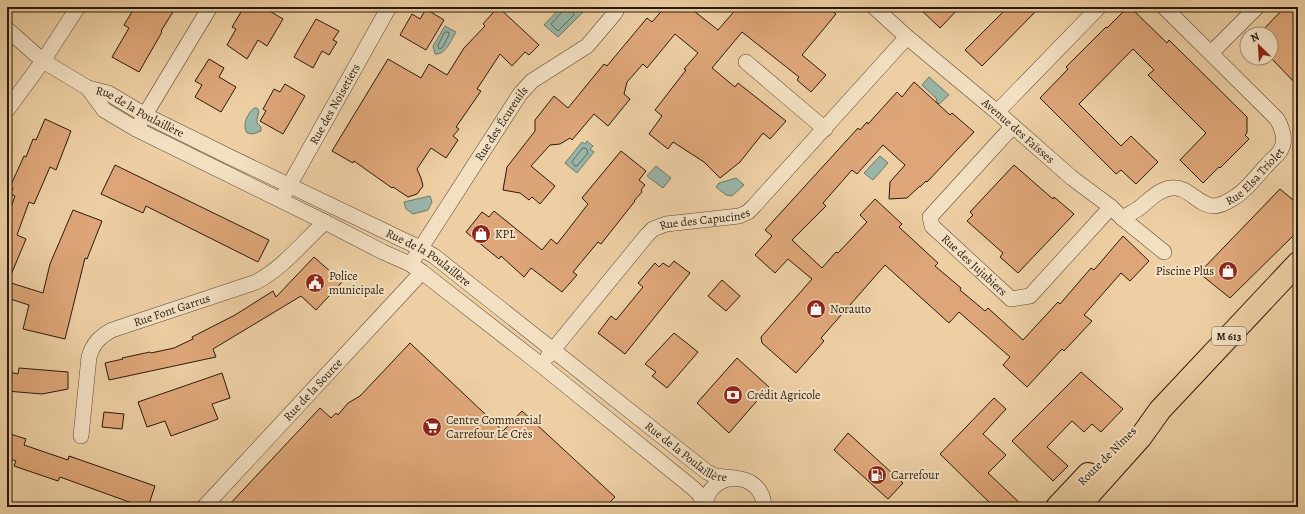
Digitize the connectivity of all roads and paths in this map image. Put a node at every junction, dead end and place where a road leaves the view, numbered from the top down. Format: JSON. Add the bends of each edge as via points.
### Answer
{"nodes":[{"id":1,"x":78,"y":7,"type":"edge"},
{"id":2,"x":210,"y":7,"type":"edge"},
{"id":3,"x":389,"y":7,"type":"edge"},
{"id":4,"x":618,"y":7,"type":"edge"},
{"id":5,"x":1099,"y":7,"type":"edge"},
{"id":6,"x":1164,"y":7,"type":"edge"},
{"id":7,"x":1257,"y":7,"type":"edge"},
{"id":8,"x":880,"y":9,"type":"edge"},
{"id":9,"x":7,"y":29,"type":"edge"},
{"id":10,"x":907,"y":37,"type":"junction"},
{"id":11,"x":1211,"y":54,"type":"junction"},
{"id":12,"x":43,"y":61,"type":"junction"},
{"id":13,"x":746,"y":62,"type":"dead end"},
{"id":14,"x":88,"y":88,"type":"junction"},
{"id":15,"x":7,"y":110,"type":"edge"},
{"id":16,"x":997,"y":112,"type":"junction"},
{"id":17,"x":145,"y":115,"type":"junction"},
{"id":18,"x":1013,"y":126,"type":"junction"},
{"id":19,"x":136,"y":129,"type":"junction"},
{"id":20,"x":825,"y":129,"type":"junction"},
{"id":21,"x":289,"y":185,"type":"junction"},
{"id":22,"x":280,"y":201,"type":"junction"},
{"id":23,"x":1116,"y":213,"type":"junction"},
{"id":24,"x":325,"y":222,"type":"junction"},
{"id":25,"x":420,"y":248,"type":"junction"},
{"id":26,"x":1164,"y":252,"type":"dead end"},
{"id":27,"x":1298,"y":263,"type":"edge"},
{"id":28,"x":416,"y":268,"type":"junction"},
{"id":29,"x":553,"y":350,"type":"junction"},
{"id":30,"x":541,"y":365,"type":"junction"},
{"id":31,"x":1160,"y":410,"type":"junction"},
{"id":32,"x":81,"y":436,"type":"dead end"},
{"id":33,"x":735,"y":478,"type":"junction"},
{"id":34,"x":705,"y":506,"type":"edge"},
{"id":35,"x":204,"y":507,"type":"edge"},
{"id":36,"x":764,"y":507,"type":"edge"},
{"id":37,"x":1057,"y":507,"type":"edge"},
{"id":38,"x":1078,"y":507,"type":"edge"}],
"edges":[{"from":1,"to":12,"type":"street"},
{"from":2,"to":17,"type":"street"},
{"from":3,"to":21,"type":"street","name":"Rue des Noisetiers"},
{"from":4,"to":25,"type":"street","name":"Rue des Écureuils","via":[[587,46],[532,81],[520,94]]},
{"from":5,"to":16,"type":"street"},
{"from":6,"to":11,"type":"street","name":"Rue Elsa Triolet"},
{"from":7,"to":11,"type":"street"},
{"from":8,"to":10,"type":"street","name":"Avenue des Faïsses"},
{"from":9,"to":12,"type":"street","name":"Rue de la Poulaillère"},
{"from":10,"to":16,"type":"street","name":"Avenue des Faïsses"},
{"from":10,"to":20,"type":"street","name":"Rue des Capucines"},
{"from":11,"to":23,"type":"street","name":"Rue Elsa Triolet","via":[[1277,119],[1284,140],[1281,151],[1237,196],[1226,203],[1213,206],[1201,202],[1181,188],[1171,188],[1161,191],[1139,208]]},
{"from":12,"to":14,"type":"street","name":"Rue de la Poulaillère"},
{"from":12,"to":15,"type":"street"},
{"from":13,"to":20,"type":"street"},
{"from":14,"to":17,"type":"street","name":"Rue de la Poulaillère","via":[[108,93]]},
{"from":14,"to":19,"type":"street","name":"Rue de la Poulaillère","via":[[104,110]]},
{"from":16,"to":18,"type":"street","name":"Avenue des Faïsses"},
{"from":17,"to":19,"type":"street"},
{"from":17,"to":21,"type":"street","name":"Rue de la Poulaillère"},
{"from":18,"to":23,"type":"street","name":"Avenue des Faïsses"},
{"from":18,"to":23,"type":"street","name":"Rue des Jujubiers","via":[[930,217],[932,226],[1011,300],[1030,296]]},
{"from":19,"to":22,"type":"street","name":"Rue de la Poulaillère"},
{"from":20,"to":29,"type":"street","name":"Rue des Capucines","via":[[748,212],[739,216],[666,224],[653,229]]},
{"from":21,"to":22,"type":"street","name":"Rue des Noisetiers"},
{"from":21,"to":25,"type":"street","name":"Rue de la Poulaillère"},
{"from":22,"to":24,"type":"street","name":"Rue de la Poulaillère"},
{"from":23,"to":26,"type":"street","name":"Avenue des Faïsses"},
{"from":24,"to":28,"type":"street","name":"Rue de la Poulaillère"},
{"from":24,"to":32,"type":"street","name":"Rue Font Garrus","via":[[265,278],[112,330],[96,341],[89,357]]},
{"from":25,"to":28,"type":"street","name":"Rue des Écureuils"},
{"from":25,"to":29,"type":"street","name":"Rue de la Poulaillère","via":[[434,256]]},
{"from":27,"to":31,"type":"main road","name":"Route de Nîmes","number":"M 613"},
{"from":28,"to":30,"type":"street","name":"Rue de la Poulaillère"},
{"from":28,"to":35,"type":"street","name":"Rue de la Source"},
{"from":29,"to":30,"type":"street","name":"Rue des Capucines"},
{"from":29,"to":33,"type":"street","name":"Rue de la Poulaillère","via":[[707,472],[715,476]]},
{"from":30,"to":34,"type":"street","name":"Rue de la Poulaillère","via":[[693,488]]},
{"from":31,"to":37,"type":"main road","name":"Route de Nîmes","number":"M 613","via":[[1132,430]]},
{"from":31,"to":38,"type":"main road","name":"Route de Nîmes","number":"M 613","via":[[1140,438]]},
{"from":33,"to":34,"type":"street","name":"Rue de la Poulaillère","via":[[726,479],[711,489],[706,496]]},
{"from":33,"to":36,"type":"street","name":"Rue de la Poulaillère","via":[[755,486]]}]}
